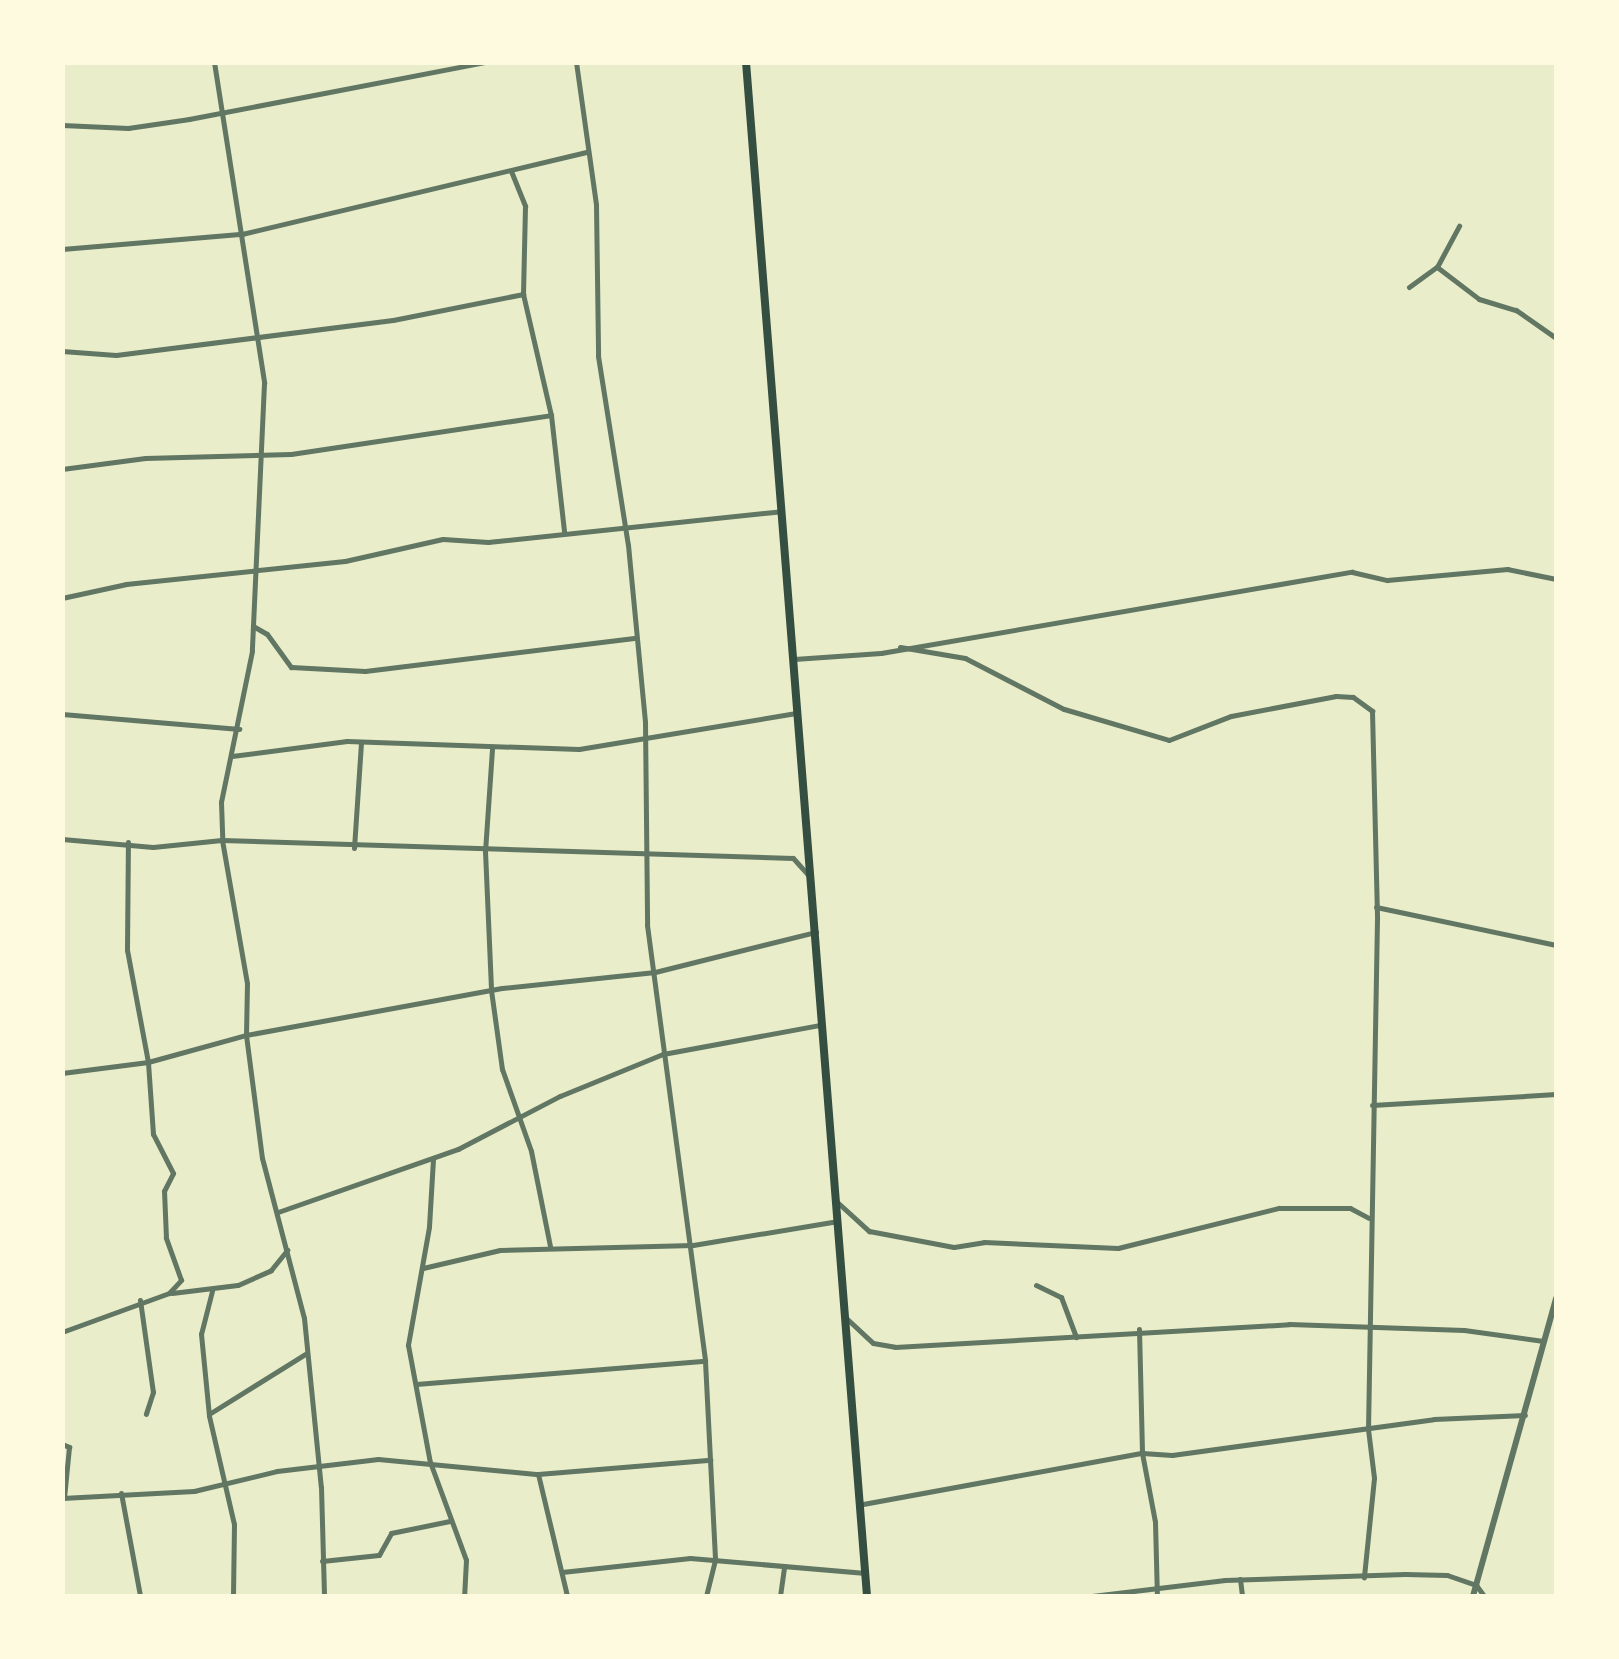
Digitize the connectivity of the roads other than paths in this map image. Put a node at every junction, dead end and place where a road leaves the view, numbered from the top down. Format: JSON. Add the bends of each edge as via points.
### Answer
{"nodes":[{"id":1,"x":214,"y":62,"type":"edge"},
{"id":2,"x":485,"y":62,"type":"edge"},
{"id":3,"x":576,"y":62,"type":"edge"},
{"id":4,"x":746,"y":62,"type":"edge"},
{"id":5,"x":223,"y":114,"type":"junction"},
{"id":6,"x":62,"y":125,"type":"edge"},
{"id":7,"x":588,"y":152,"type":"junction"},
{"id":8,"x":511,"y":170,"type":"junction"},
{"id":9,"x":1459,"y":226,"type":"dead end"},
{"id":10,"x":242,"y":234,"type":"junction"},
{"id":11,"x":62,"y":249,"type":"edge"},
{"id":12,"x":1438,"y":267,"type":"junction"},
{"id":13,"x":1409,"y":287,"type":"dead end"},
{"id":14,"x":524,"y":294,"type":"junction"},
{"id":15,"x":253,"y":334,"type":"junction"},
{"id":16,"x":1556,"y":338,"type":"edge"},
{"id":17,"x":62,"y":351,"type":"edge"},
{"id":18,"x":551,"y":415,"type":"junction"},
{"id":19,"x":260,"y":456,"type":"junction"},
{"id":20,"x":62,"y":469,"type":"edge"},
{"id":21,"x":784,"y":510,"type":"junction"},
{"id":22,"x":625,"y":526,"type":"junction"},
{"id":23,"x":564,"y":531,"type":"junction"},
{"id":24,"x":252,"y":573,"type":"junction"},
{"id":25,"x":1556,"y":579,"type":"edge"},
{"id":26,"x":62,"y":598,"type":"edge"},
{"id":27,"x":253,"y":626,"type":"junction"},
{"id":28,"x":634,"y":638,"type":"junction"},
{"id":29,"x":900,"y":647,"type":"junction"},
{"id":30,"x":792,"y":659,"type":"junction"},
{"id":31,"x":796,"y":713,"type":"junction"},
{"id":32,"x":62,"y":714,"type":"edge"},
{"id":33,"x":238,"y":729,"type":"junction"},
{"id":34,"x":361,"y":742,"type":"junction"},
{"id":35,"x":646,"y":742,"type":"junction"},
{"id":36,"x":492,"y":749,"type":"junction"},
{"id":37,"x":232,"y":756,"type":"junction"},
{"id":38,"x":62,"y":839,"type":"edge"},
{"id":39,"x":222,"y":840,"type":"junction"},
{"id":40,"x":128,"y":842,"type":"junction"},
{"id":41,"x":354,"y":848,"type":"junction"},
{"id":42,"x":485,"y":851,"type":"junction"},
{"id":43,"x":645,"y":853,"type":"junction"},
{"id":44,"x":813,"y":883,"type":"junction"},
{"id":45,"x":1376,"y":907,"type":"junction"},
{"id":46,"x":816,"y":932,"type":"junction"},
{"id":47,"x":1556,"y":945,"type":"edge"},
{"id":48,"x":655,"y":972,"type":"junction"},
{"id":49,"x":492,"y":990,"type":"junction"},
{"id":50,"x":823,"y":1025,"type":"junction"},
{"id":51,"x":246,"y":1035,"type":"junction"},
{"id":52,"x":664,"y":1054,"type":"junction"},
{"id":53,"x":148,"y":1062,"type":"junction"},
{"id":54,"x":62,"y":1073,"type":"edge"},
{"id":55,"x":1556,"y":1094,"type":"edge"},
{"id":56,"x":1372,"y":1106,"type":"junction"},
{"id":57,"x":519,"y":1120,"type":"junction"},
{"id":58,"x":432,"y":1160,"type":"junction"},
{"id":59,"x":836,"y":1201,"type":"junction"},
{"id":60,"x":278,"y":1212,"type":"junction"},
{"id":61,"x":1369,"y":1218,"type":"junction"},
{"id":62,"x":838,"y":1221,"type":"junction"},
{"id":63,"x":693,"y":1245,"type":"junction"},
{"id":64,"x":550,"y":1246,"type":"junction"},
{"id":65,"x":288,"y":1249,"type":"junction"},
{"id":66,"x":423,"y":1268,"type":"junction"},
{"id":67,"x":1036,"y":1285,"type":"dead end"},
{"id":68,"x":212,"y":1291,"type":"junction"},
{"id":69,"x":169,"y":1293,"type":"junction"},
{"id":70,"x":1556,"y":1298,"type":"edge"},
{"id":71,"x":140,"y":1300,"type":"junction"},
{"id":72,"x":845,"y":1317,"type":"junction"},
{"id":73,"x":1370,"y":1329,"type":"junction"},
{"id":74,"x":1140,"y":1330,"type":"junction"},
{"id":75,"x":64,"y":1334,"type":"edge"},
{"id":76,"x":1076,"y":1337,"type":"junction"},
{"id":77,"x":1543,"y":1340,"type":"junction"},
{"id":78,"x":307,"y":1353,"type":"junction"},
{"id":79,"x":705,"y":1361,"type":"junction"},
{"id":80,"x":416,"y":1384,"type":"junction"},
{"id":81,"x":62,"y":1385,"type":"edge"},
{"id":82,"x":62,"y":1395,"type":"edge"},
{"id":83,"x":146,"y":1414,"type":"dead end"},
{"id":84,"x":208,"y":1414,"type":"junction"},
{"id":85,"x":1525,"y":1415,"type":"junction"},
{"id":86,"x":1368,"y":1429,"type":"junction"},
{"id":87,"x":62,"y":1444,"type":"edge"},
{"id":88,"x":1142,"y":1453,"type":"junction"},
{"id":89,"x":710,"y":1460,"type":"junction"},
{"id":90,"x":430,"y":1462,"type":"junction"},
{"id":91,"x":319,"y":1466,"type":"junction"},
{"id":92,"x":538,"y":1474,"type":"junction"},
{"id":93,"x":226,"y":1486,"type":"junction"},
{"id":94,"x":120,"y":1493,"type":"junction"},
{"id":95,"x":63,"y":1498,"type":"edge"},
{"id":96,"x":863,"y":1504,"type":"junction"},
{"id":97,"x":450,"y":1520,"type":"junction"},
{"id":98,"x":715,"y":1560,"type":"junction"},
{"id":99,"x":322,"y":1561,"type":"junction"},
{"id":100,"x":784,"y":1566,"type":"junction"},
{"id":101,"x":562,"y":1572,"type":"junction"},
{"id":102,"x":864,"y":1574,"type":"junction"},
{"id":103,"x":1364,"y":1577,"type":"junction"},
{"id":104,"x":1240,"y":1579,"type":"junction"},
{"id":105,"x":1476,"y":1585,"type":"junction"},
{"id":106,"x":1157,"y":1588,"type":"junction"},
{"id":107,"x":140,"y":1596,"type":"edge"},
{"id":108,"x":233,"y":1596,"type":"edge"},
{"id":109,"x":324,"y":1596,"type":"edge"},
{"id":110,"x":464,"y":1596,"type":"edge"},
{"id":111,"x":567,"y":1596,"type":"edge"},
{"id":112,"x":706,"y":1596,"type":"edge"},
{"id":113,"x":780,"y":1596,"type":"edge"},
{"id":114,"x":867,"y":1596,"type":"edge"},
{"id":115,"x":1092,"y":1596,"type":"edge"},
{"id":116,"x":1157,"y":1596,"type":"edge"},
{"id":117,"x":1242,"y":1596,"type":"edge"},
{"id":118,"x":1474,"y":1596,"type":"edge"},
{"id":119,"x":1484,"y":1596,"type":"edge"}],
"edges":[{"from":1,"to":5,"type":"street"},
{"from":2,"to":5,"type":"street"},
{"from":3,"to":7,"type":"street"},
{"from":4,"to":21,"type":"highway"},
{"from":5,"to":6,"type":"street","via":[[128,128]]},
{"from":5,"to":10,"type":"street"},
{"from":7,"to":8,"type":"street"},
{"from":7,"to":22,"type":"street","via":[[597,222],[598,356]]},
{"from":8,"to":10,"type":"street"},
{"from":8,"to":14,"type":"street","via":[[525,206]]},
{"from":9,"to":12,"type":"street"},
{"from":10,"to":11,"type":"street"},
{"from":10,"to":15,"type":"street"},
{"from":12,"to":13,"type":"street"},
{"from":12,"to":16,"type":"street","via":[[1480,299],[1516,310]]},
{"from":14,"to":15,"type":"street","via":[[393,320]]},
{"from":14,"to":18,"type":"street"},
{"from":15,"to":17,"type":"street","via":[[116,354]]},
{"from":15,"to":19,"type":"street","via":[[264,383]]},
{"from":18,"to":19,"type":"street"},
{"from":18,"to":23,"type":"street"},
{"from":19,"to":20,"type":"street","via":[[132,459]]},
{"from":19,"to":24,"type":"street"},
{"from":21,"to":22,"type":"street"},
{"from":21,"to":30,"type":"highway"},
{"from":22,"to":23,"type":"street"},
{"from":22,"to":28,"type":"street"},
{"from":23,"to":24,"type":"street","via":[[488,542],[443,538],[345,562]]},
{"from":24,"to":26,"type":"street","via":[[126,584]]},
{"from":24,"to":27,"type":"street"},
{"from":25,"to":29,"type":"street","via":[[1507,569],[1387,580],[1352,572]]},
{"from":27,"to":28,"type":"street","via":[[268,634],[291,667],[365,671]]},
{"from":27,"to":33,"type":"street"},
{"from":28,"to":35,"type":"street"},
{"from":29,"to":30,"type":"street"},
{"from":29,"to":45,"type":"street","via":[[965,658],[1064,710],[1168,740],[1236,715],[1341,696],[1364,702],[1377,731],[1371,818]]},
{"from":30,"to":31,"type":"highway"},
{"from":31,"to":35,"type":"street"},
{"from":31,"to":44,"type":"highway"},
{"from":32,"to":33,"type":"street"},
{"from":33,"to":37,"type":"street"},
{"from":34,"to":36,"type":"street"},
{"from":34,"to":37,"type":"street"},
{"from":34,"to":41,"type":"street"},
{"from":35,"to":36,"type":"street"},
{"from":35,"to":43,"type":"street"},
{"from":36,"to":42,"type":"street"},
{"from":37,"to":39,"type":"street"},
{"from":38,"to":40,"type":"street"},
{"from":39,"to":40,"type":"street","via":[[153,847]]},
{"from":39,"to":41,"type":"street"},
{"from":39,"to":51,"type":"street","via":[[247,983]]},
{"from":40,"to":53,"type":"street","via":[[126,950]]},
{"from":41,"to":42,"type":"street"},
{"from":42,"to":43,"type":"street"},
{"from":42,"to":49,"type":"street"},
{"from":43,"to":44,"type":"street","via":[[793,858]]},
{"from":43,"to":48,"type":"street"},
{"from":44,"to":46,"type":"highway"},
{"from":45,"to":47,"type":"street"},
{"from":45,"to":56,"type":"street"},
{"from":46,"to":48,"type":"street"},
{"from":46,"to":50,"type":"highway"},
{"from":48,"to":49,"type":"street"},
{"from":48,"to":52,"type":"street"},
{"from":49,"to":51,"type":"street"},
{"from":49,"to":57,"type":"street","via":[[502,1068]]},
{"from":50,"to":52,"type":"street"},
{"from":50,"to":59,"type":"highway"},
{"from":51,"to":53,"type":"street"},
{"from":51,"to":60,"type":"street","via":[[262,1158]]},
{"from":52,"to":57,"type":"street"},
{"from":52,"to":63,"type":"street"},
{"from":53,"to":54,"type":"street"},
{"from":53,"to":69,"type":"street","via":[[153,1134],[172,1174],[164,1191],[166,1238],[181,1280]]},
{"from":55,"to":56,"type":"street"},
{"from":56,"to":61,"type":"street"},
{"from":57,"to":58,"type":"street"},
{"from":57,"to":64,"type":"street"},
{"from":58,"to":60,"type":"street"},
{"from":58,"to":66,"type":"street"},
{"from":59,"to":61,"type":"street","via":[[869,1231],[954,1247],[984,1242],[1118,1248],[1279,1208],[1350,1208]]},
{"from":59,"to":62,"type":"highway"},
{"from":60,"to":65,"type":"street"},
{"from":61,"to":73,"type":"street"},
{"from":62,"to":63,"type":"street"},
{"from":62,"to":72,"type":"highway"},
{"from":63,"to":64,"type":"street"},
{"from":63,"to":79,"type":"street"},
{"from":64,"to":66,"type":"street"},
{"from":65,"to":68,"type":"street","via":[[271,1270]]},
{"from":65,"to":78,"type":"street"},
{"from":66,"to":80,"type":"street","via":[[408,1330]]},
{"from":67,"to":76,"type":"street","via":[[1061,1297]]},
{"from":68,"to":69,"type":"street"},
{"from":68,"to":84,"type":"street","via":[[201,1322]]},
{"from":69,"to":71,"type":"street"},
{"from":70,"to":77,"type":"street"},
{"from":71,"to":75,"type":"street"},
{"from":71,"to":83,"type":"street","via":[[153,1392]]},
{"from":72,"to":76,"type":"street","via":[[879,1346]]},
{"from":72,"to":96,"type":"highway"},
{"from":73,"to":74,"type":"street"},
{"from":73,"to":77,"type":"street"},
{"from":73,"to":86,"type":"street"},
{"from":74,"to":76,"type":"street"},
{"from":74,"to":88,"type":"street"},
{"from":77,"to":85,"type":"street"},
{"from":78,"to":84,"type":"street"},
{"from":78,"to":91,"type":"street"},
{"from":79,"to":80,"type":"street"},
{"from":79,"to":89,"type":"street"},
{"from":80,"to":90,"type":"street"},
{"from":81,"to":82,"type":"street"},
{"from":84,"to":93,"type":"street"},
{"from":85,"to":86,"type":"street"},
{"from":85,"to":105,"type":"street"},
{"from":86,"to":88,"type":"street","via":[[1172,1455]]},
{"from":86,"to":103,"type":"street","via":[[1374,1478]]},
{"from":87,"to":95,"type":"street","via":[[68,1446]]},
{"from":88,"to":96,"type":"street"},
{"from":88,"to":106,"type":"street","via":[[1154,1513]]},
{"from":89,"to":92,"type":"street"},
{"from":89,"to":98,"type":"street"},
{"from":90,"to":91,"type":"street"},
{"from":90,"to":92,"type":"street"},
{"from":90,"to":97,"type":"street"},
{"from":91,"to":93,"type":"street"},
{"from":91,"to":99,"type":"street"},
{"from":92,"to":101,"type":"street"},
{"from":93,"to":94,"type":"street"},
{"from":93,"to":108,"type":"street","via":[[236,1540]]},
{"from":94,"to":95,"type":"street"},
{"from":94,"to":107,"type":"street"},
{"from":96,"to":102,"type":"highway"},
{"from":97,"to":99,"type":"street","via":[[392,1533],[379,1556]]},
{"from":97,"to":110,"type":"street","via":[[466,1560]]},
{"from":98,"to":100,"type":"street"},
{"from":98,"to":101,"type":"street"},
{"from":98,"to":112,"type":"street"},
{"from":99,"to":109,"type":"street"},
{"from":100,"to":102,"type":"street"},
{"from":100,"to":113,"type":"street"},
{"from":101,"to":111,"type":"street"},
{"from":102,"to":114,"type":"highway"},
{"from":103,"to":104,"type":"street"},
{"from":103,"to":105,"type":"street","via":[[1447,1575]]},
{"from":104,"to":106,"type":"street"},
{"from":104,"to":117,"type":"street"},
{"from":105,"to":118,"type":"street"},
{"from":105,"to":119,"type":"street"},
{"from":106,"to":115,"type":"street"},
{"from":106,"to":116,"type":"street"}]}
